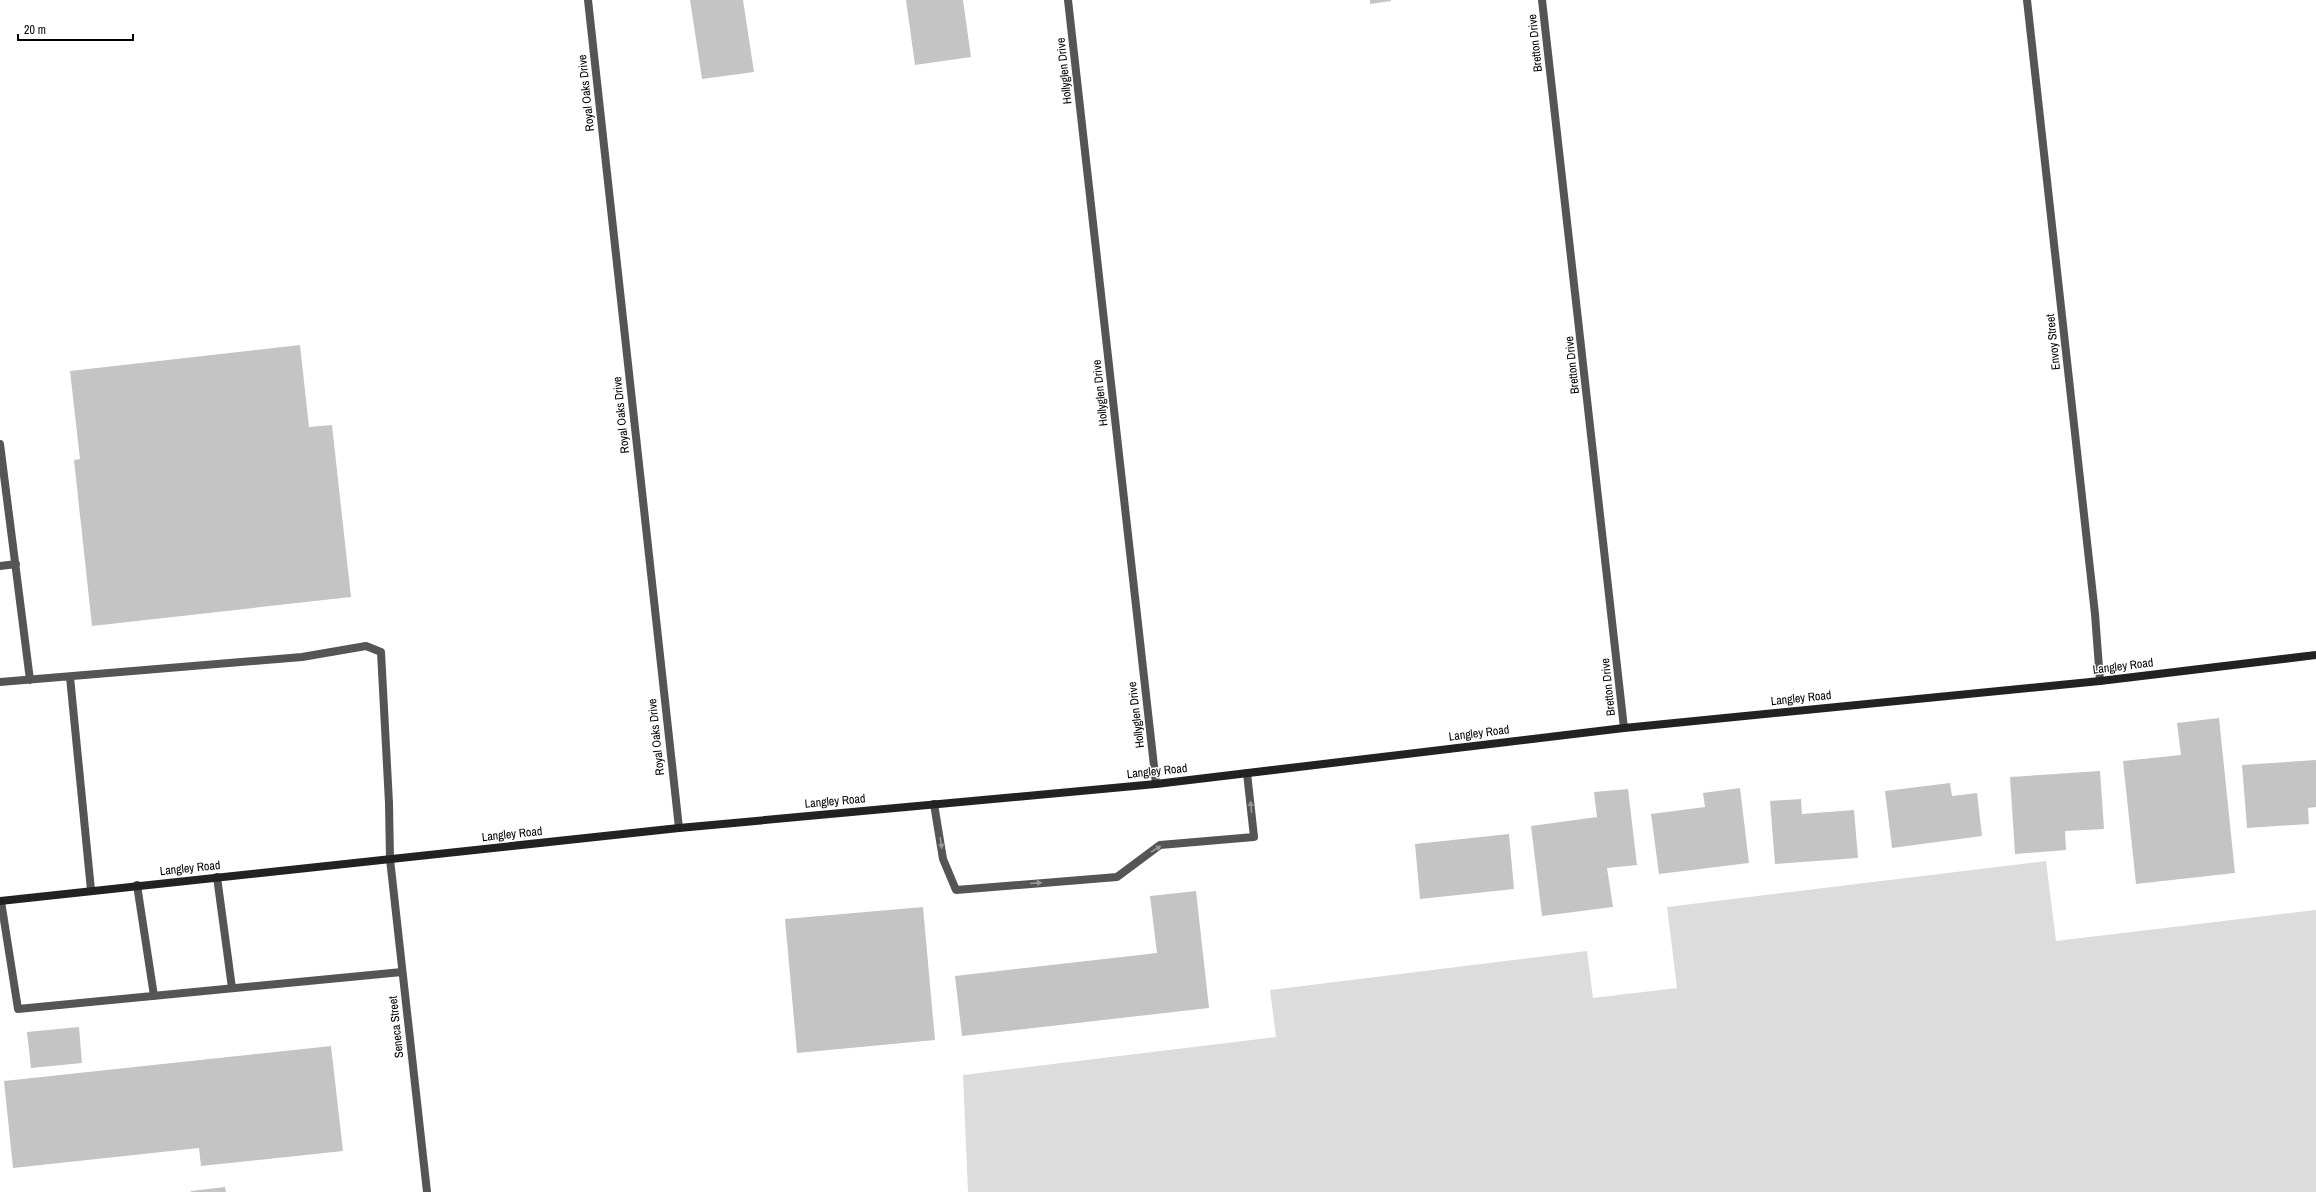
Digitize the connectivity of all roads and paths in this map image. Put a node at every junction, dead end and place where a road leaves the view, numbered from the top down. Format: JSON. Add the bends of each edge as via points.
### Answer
{"nodes":[{"id":1,"x":588,"y":0,"type":"edge"},
{"id":2,"x":1068,"y":0,"type":"edge"},
{"id":3,"x":1542,"y":0,"type":"edge"},
{"id":4,"x":2027,"y":0,"type":"edge"},
{"id":5,"x":0,"y":444,"type":"edge"},
{"id":6,"x":16,"y":564,"type":"junction"},
{"id":7,"x":0,"y":566,"type":"edge"},
{"id":8,"x":2316,"y":655,"type":"edge"},
{"id":9,"x":70,"y":677,"type":"junction"},
{"id":10,"x":30,"y":680,"type":"junction"},
{"id":11,"x":2100,"y":681,"type":"junction"},
{"id":12,"x":0,"y":682,"type":"edge"},
{"id":13,"x":1624,"y":728,"type":"junction"},
{"id":14,"x":1248,"y":773,"type":"junction"},
{"id":15,"x":1156,"y":784,"type":"junction"},
{"id":16,"x":934,"y":804,"type":"junction"},
{"id":17,"x":678,"y":828,"type":"junction"},
{"id":18,"x":390,"y":859,"type":"junction"},
{"id":19,"x":218,"y":877,"type":"junction"},
{"id":20,"x":137,"y":885,"type":"junction"},
{"id":21,"x":91,"y":890,"type":"junction"},
{"id":22,"x":0,"y":901,"type":"edge"},
{"id":23,"x":402,"y":972,"type":"junction"},
{"id":24,"x":232,"y":988,"type":"junction"},
{"id":25,"x":154,"y":996,"type":"junction"},
{"id":26,"x":426,"y":1192,"type":"edge"}],
"edges":[{"from":1,"to":17,"type":"street","name":"Royal Oaks Drive"},
{"from":2,"to":15,"type":"street","name":"Hollyglen Drive"},
{"from":3,"to":13,"type":"street","name":"Bretton Drive"},
{"from":4,"to":11,"type":"street","name":"Envoy Street","via":[[2094,606]]},
{"from":5,"to":6,"type":"street"},
{"from":6,"to":7,"type":"street"},
{"from":6,"to":10,"type":"street"},
{"from":8,"to":11,"type":"street","name":"Langley Road"},
{"from":9,"to":10,"type":"street"},
{"from":9,"to":18,"type":"street","name":"Seneca Street","via":[[302,657],[366,646],[381,652]]},
{"from":9,"to":21,"type":"street"},
{"from":10,"to":12,"type":"street"},
{"from":11,"to":13,"type":"street","name":"Langley Road"},
{"from":13,"to":14,"type":"street","name":"Langley Road"},
{"from":14,"to":15,"type":"street","name":"Langley Road"},
{"from":16,"to":14,"type":"street","one_way":true,"via":[[943,859],[956,890],[1117,877],[1160,845],[1254,838]]},
{"from":15,"to":16,"type":"street","name":"Langley Road"},
{"from":16,"to":17,"type":"street","name":"Langley Road"},
{"from":17,"to":18,"type":"street","name":"Langley Road"},
{"from":18,"to":19,"type":"street","name":"Langley Road"},
{"from":18,"to":23,"type":"street","name":"Seneca Street"},
{"from":19,"to":20,"type":"street","name":"Langley Road"},
{"from":19,"to":24,"type":"street"},
{"from":20,"to":21,"type":"street","name":"Langley Road"},
{"from":20,"to":25,"type":"street"},
{"from":21,"to":22,"type":"street","name":"Langley Road"},
{"from":22,"to":25,"type":"street","via":[[18,1010]]},
{"from":23,"to":24,"type":"street"},
{"from":23,"to":26,"type":"street","name":"Seneca Street"},
{"from":24,"to":25,"type":"street"}]}
